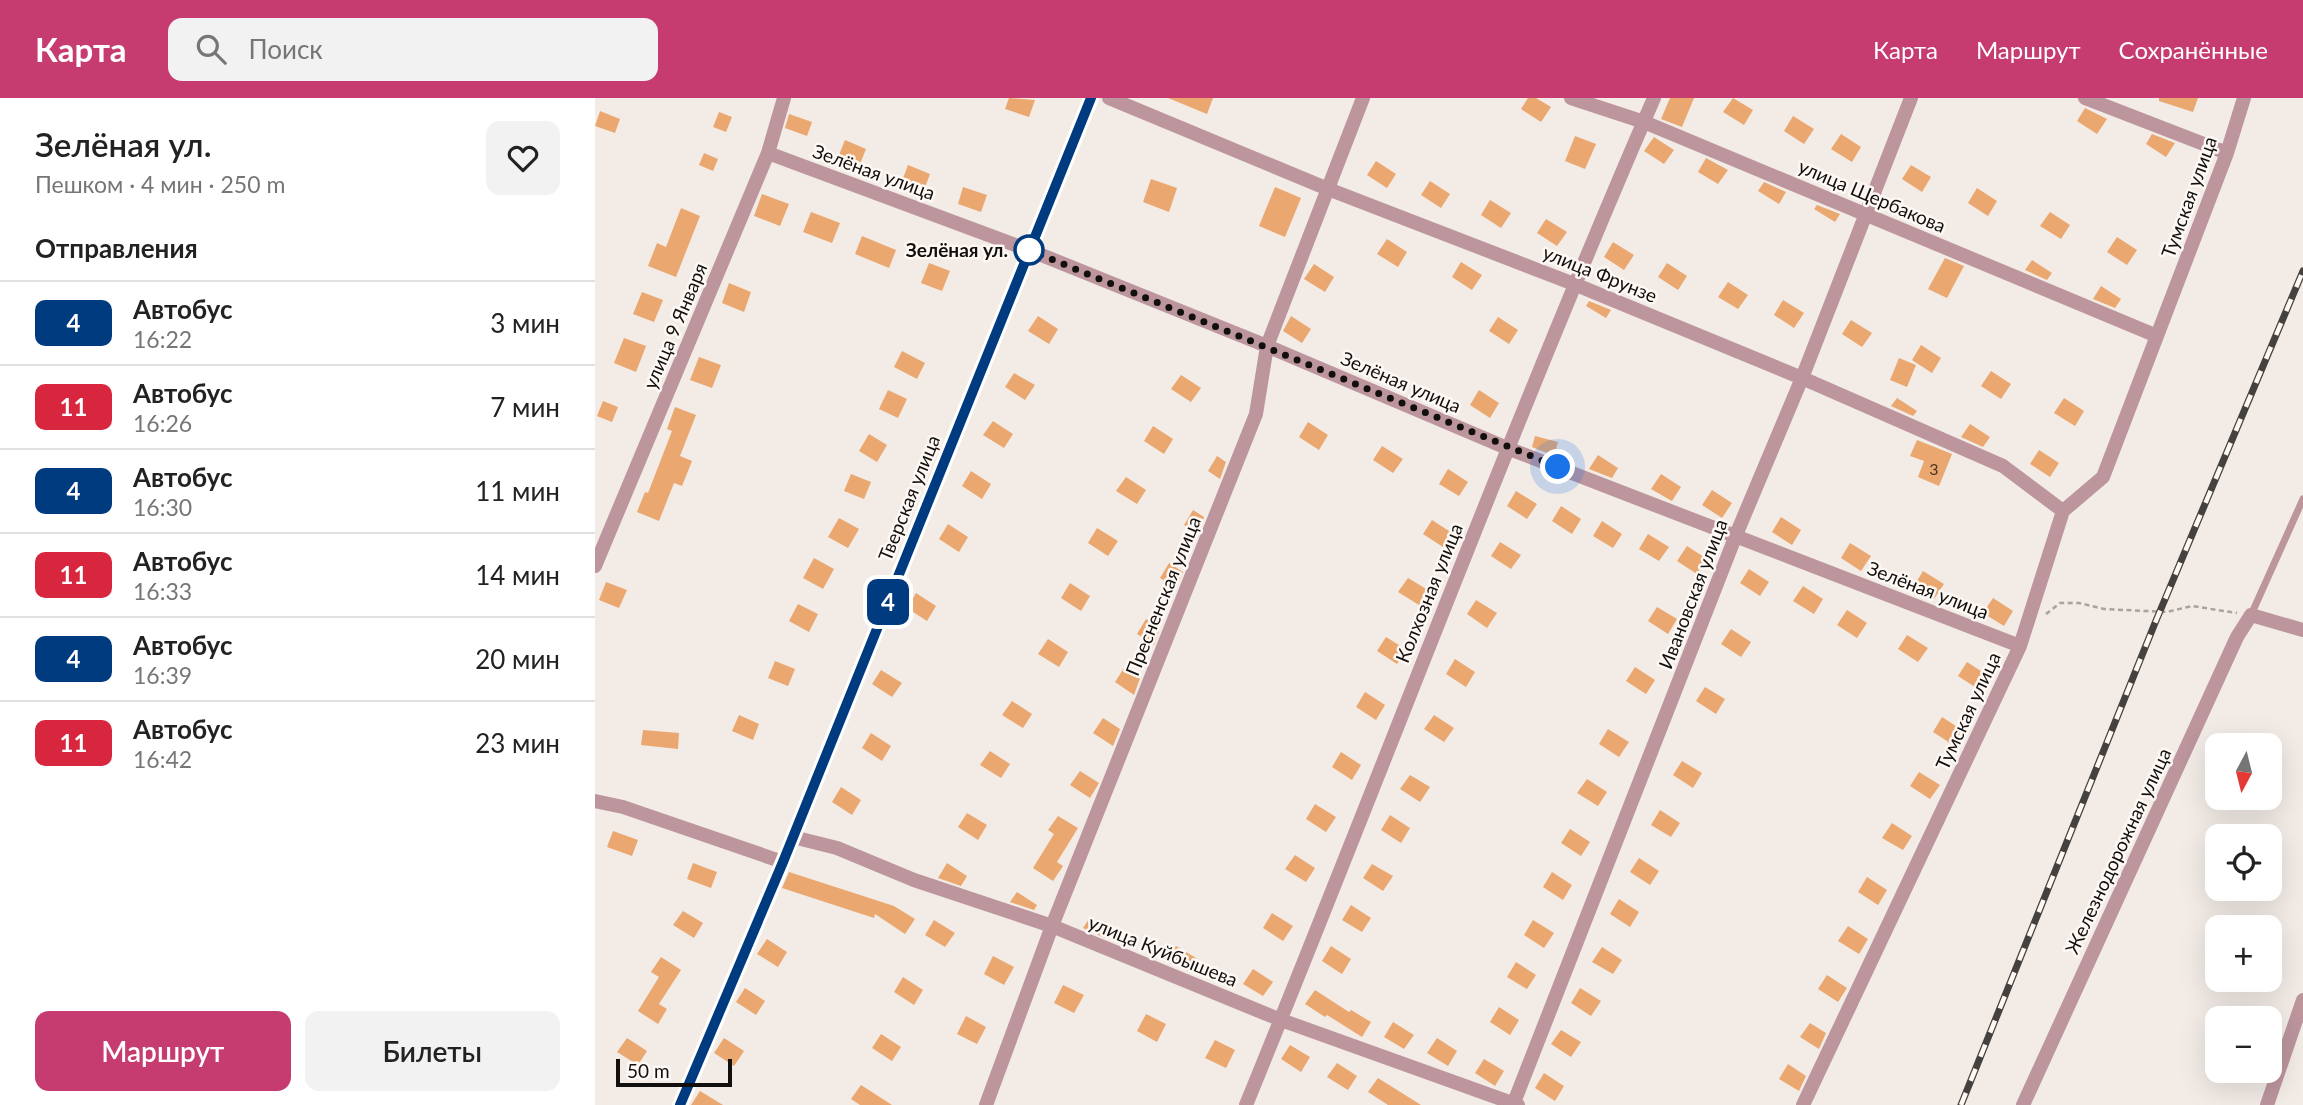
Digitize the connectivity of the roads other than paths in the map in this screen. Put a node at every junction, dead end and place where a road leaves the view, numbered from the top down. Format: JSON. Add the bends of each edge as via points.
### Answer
{"nodes":[{"id":1,"x":784,"y":98,"type":"edge"},
{"id":2,"x":1091,"y":98,"type":"edge"},
{"id":3,"x":1109,"y":98,"type":"edge"},
{"id":4,"x":1363,"y":98,"type":"edge"},
{"id":5,"x":1571,"y":98,"type":"edge"},
{"id":6,"x":1654,"y":98,"type":"edge"},
{"id":7,"x":1910,"y":98,"type":"edge"},
{"id":8,"x":2085,"y":98,"type":"edge"},
{"id":9,"x":2244,"y":98,"type":"edge"},
{"id":10,"x":1644,"y":122,"type":"junction"},
{"id":11,"x":768,"y":153,"type":"junction"},
{"id":12,"x":2227,"y":153,"type":"junction"},
{"id":13,"x":1328,"y":189,"type":"junction"},
{"id":14,"x":1866,"y":214,"type":"junction"},
{"id":15,"x":1029,"y":250,"type":"junction"},
{"id":16,"x":1574,"y":284,"type":"junction"},
{"id":17,"x":2157,"y":336,"type":"junction"},
{"id":18,"x":1267,"y":346,"type":"junction"},
{"id":19,"x":1802,"y":378,"type":"junction"},
{"id":20,"x":1507,"y":448,"type":"junction"},
{"id":21,"x":2303,"y":499,"type":"edge"},
{"id":22,"x":2063,"y":511,"type":"junction"},
{"id":23,"x":1736,"y":535,"type":"junction"},
{"id":24,"x":595,"y":566,"type":"edge"},
{"id":25,"x":2251,"y":615,"type":"junction"},
{"id":26,"x":2303,"y":631,"type":"edge"},
{"id":27,"x":2019,"y":646,"type":"junction"},
{"id":28,"x":595,"y":801,"type":"edge"},
{"id":29,"x":793,"y":837,"type":"junction"},
{"id":30,"x":783,"y":862,"type":"junction"},
{"id":31,"x":1052,"y":926,"type":"junction"},
{"id":32,"x":2303,"y":1000,"type":"edge"},
{"id":33,"x":1281,"y":1020,"type":"junction"},
{"id":34,"x":1515,"y":1104,"type":"edge"},
{"id":35,"x":680,"y":1105,"type":"edge"},
{"id":36,"x":985,"y":1105,"type":"edge"},
{"id":37,"x":1246,"y":1105,"type":"edge"},
{"id":38,"x":1803,"y":1105,"type":"edge"},
{"id":39,"x":2023,"y":1105,"type":"edge"},
{"id":40,"x":2267,"y":1105,"type":"edge"}],
"edges":[{"from":1,"to":11,"type":"street","name":"улица 9 Января"},
{"from":2,"to":15,"type":"street","name":"Тверская улица"},
{"from":3,"to":13,"type":"street","name":"улица Фрунзе"},
{"from":4,"to":13,"type":"street","name":"Пресненская улица"},
{"from":5,"to":10,"type":"street","name":"улица Щербакова"},
{"from":6,"to":10,"type":"street","name":"Колхозная улица"},
{"from":7,"to":14,"type":"street","name":"Ивановская улица"},
{"from":8,"to":12,"type":"street"},
{"from":9,"to":12,"type":"street","name":"Тумская улица"},
{"from":10,"to":14,"type":"street","name":"улица Щербакова"},
{"from":10,"to":16,"type":"street","name":"Колхозная улица"},
{"from":11,"to":15,"type":"street","name":"Зелёная улица"},
{"from":11,"to":24,"type":"street","name":"улица 9 Января"},
{"from":12,"to":17,"type":"street","name":"Тумская улица"},
{"from":13,"to":16,"type":"street","name":"улица Фрунзе"},
{"from":13,"to":18,"type":"street","name":"Пресненская улица"},
{"from":14,"to":17,"type":"street","name":"улица Щербакова"},
{"from":14,"to":19,"type":"street","name":"Ивановская улица"},
{"from":15,"to":18,"type":"street","name":"Зелёная улица"},
{"from":15,"to":29,"type":"street","name":"Тверская улица"},
{"from":16,"to":19,"type":"street","name":"улица Фрунзе"},
{"from":16,"to":20,"type":"street","name":"Колхозная улица"},
{"from":17,"to":22,"type":"street","name":"Тумская улица","via":[[2102,477]]},
{"from":18,"to":20,"type":"street","name":"Зелёная улица"},
{"from":18,"to":31,"type":"street","name":"Пресненская улица","via":[[1256,414]]},
{"from":19,"to":22,"type":"street","name":"улица Фрунзе","via":[[2003,466]]},
{"from":19,"to":23,"type":"street","name":"Ивановская улица"},
{"from":20,"to":23,"type":"street","name":"Зелёная улица"},
{"from":20,"to":33,"type":"street","name":"Колхозная улица"},
{"from":21,"to":25,"type":"lane"},
{"from":22,"to":27,"type":"street","name":"Тумская улица"},
{"from":23,"to":27,"type":"street","name":"Зелёная улица"},
{"from":23,"to":34,"type":"street","name":"Ивановская улица"},
{"from":25,"to":26,"type":"street"},
{"from":25,"to":39,"type":"street","name":"Железнодорожная улица"},
{"from":27,"to":38,"type":"street","name":"Тумская улица"},
{"from":28,"to":30,"type":"street"},
{"from":29,"to":30,"type":"street","name":"Тверская улица"},
{"from":29,"to":31,"type":"street","name":"улица Куйбышева","via":[[837,848]]},
{"from":30,"to":35,"type":"street","name":"Тверская улица"},
{"from":31,"to":33,"type":"street","name":"улица Куйбышева"},
{"from":31,"to":36,"type":"street","name":"Пресненская улица"},
{"from":32,"to":40,"type":"street"},
{"from":33,"to":34,"type":"street","name":"улица Куйбышева"},
{"from":33,"to":37,"type":"street","name":"Колхозная улица"}]}
